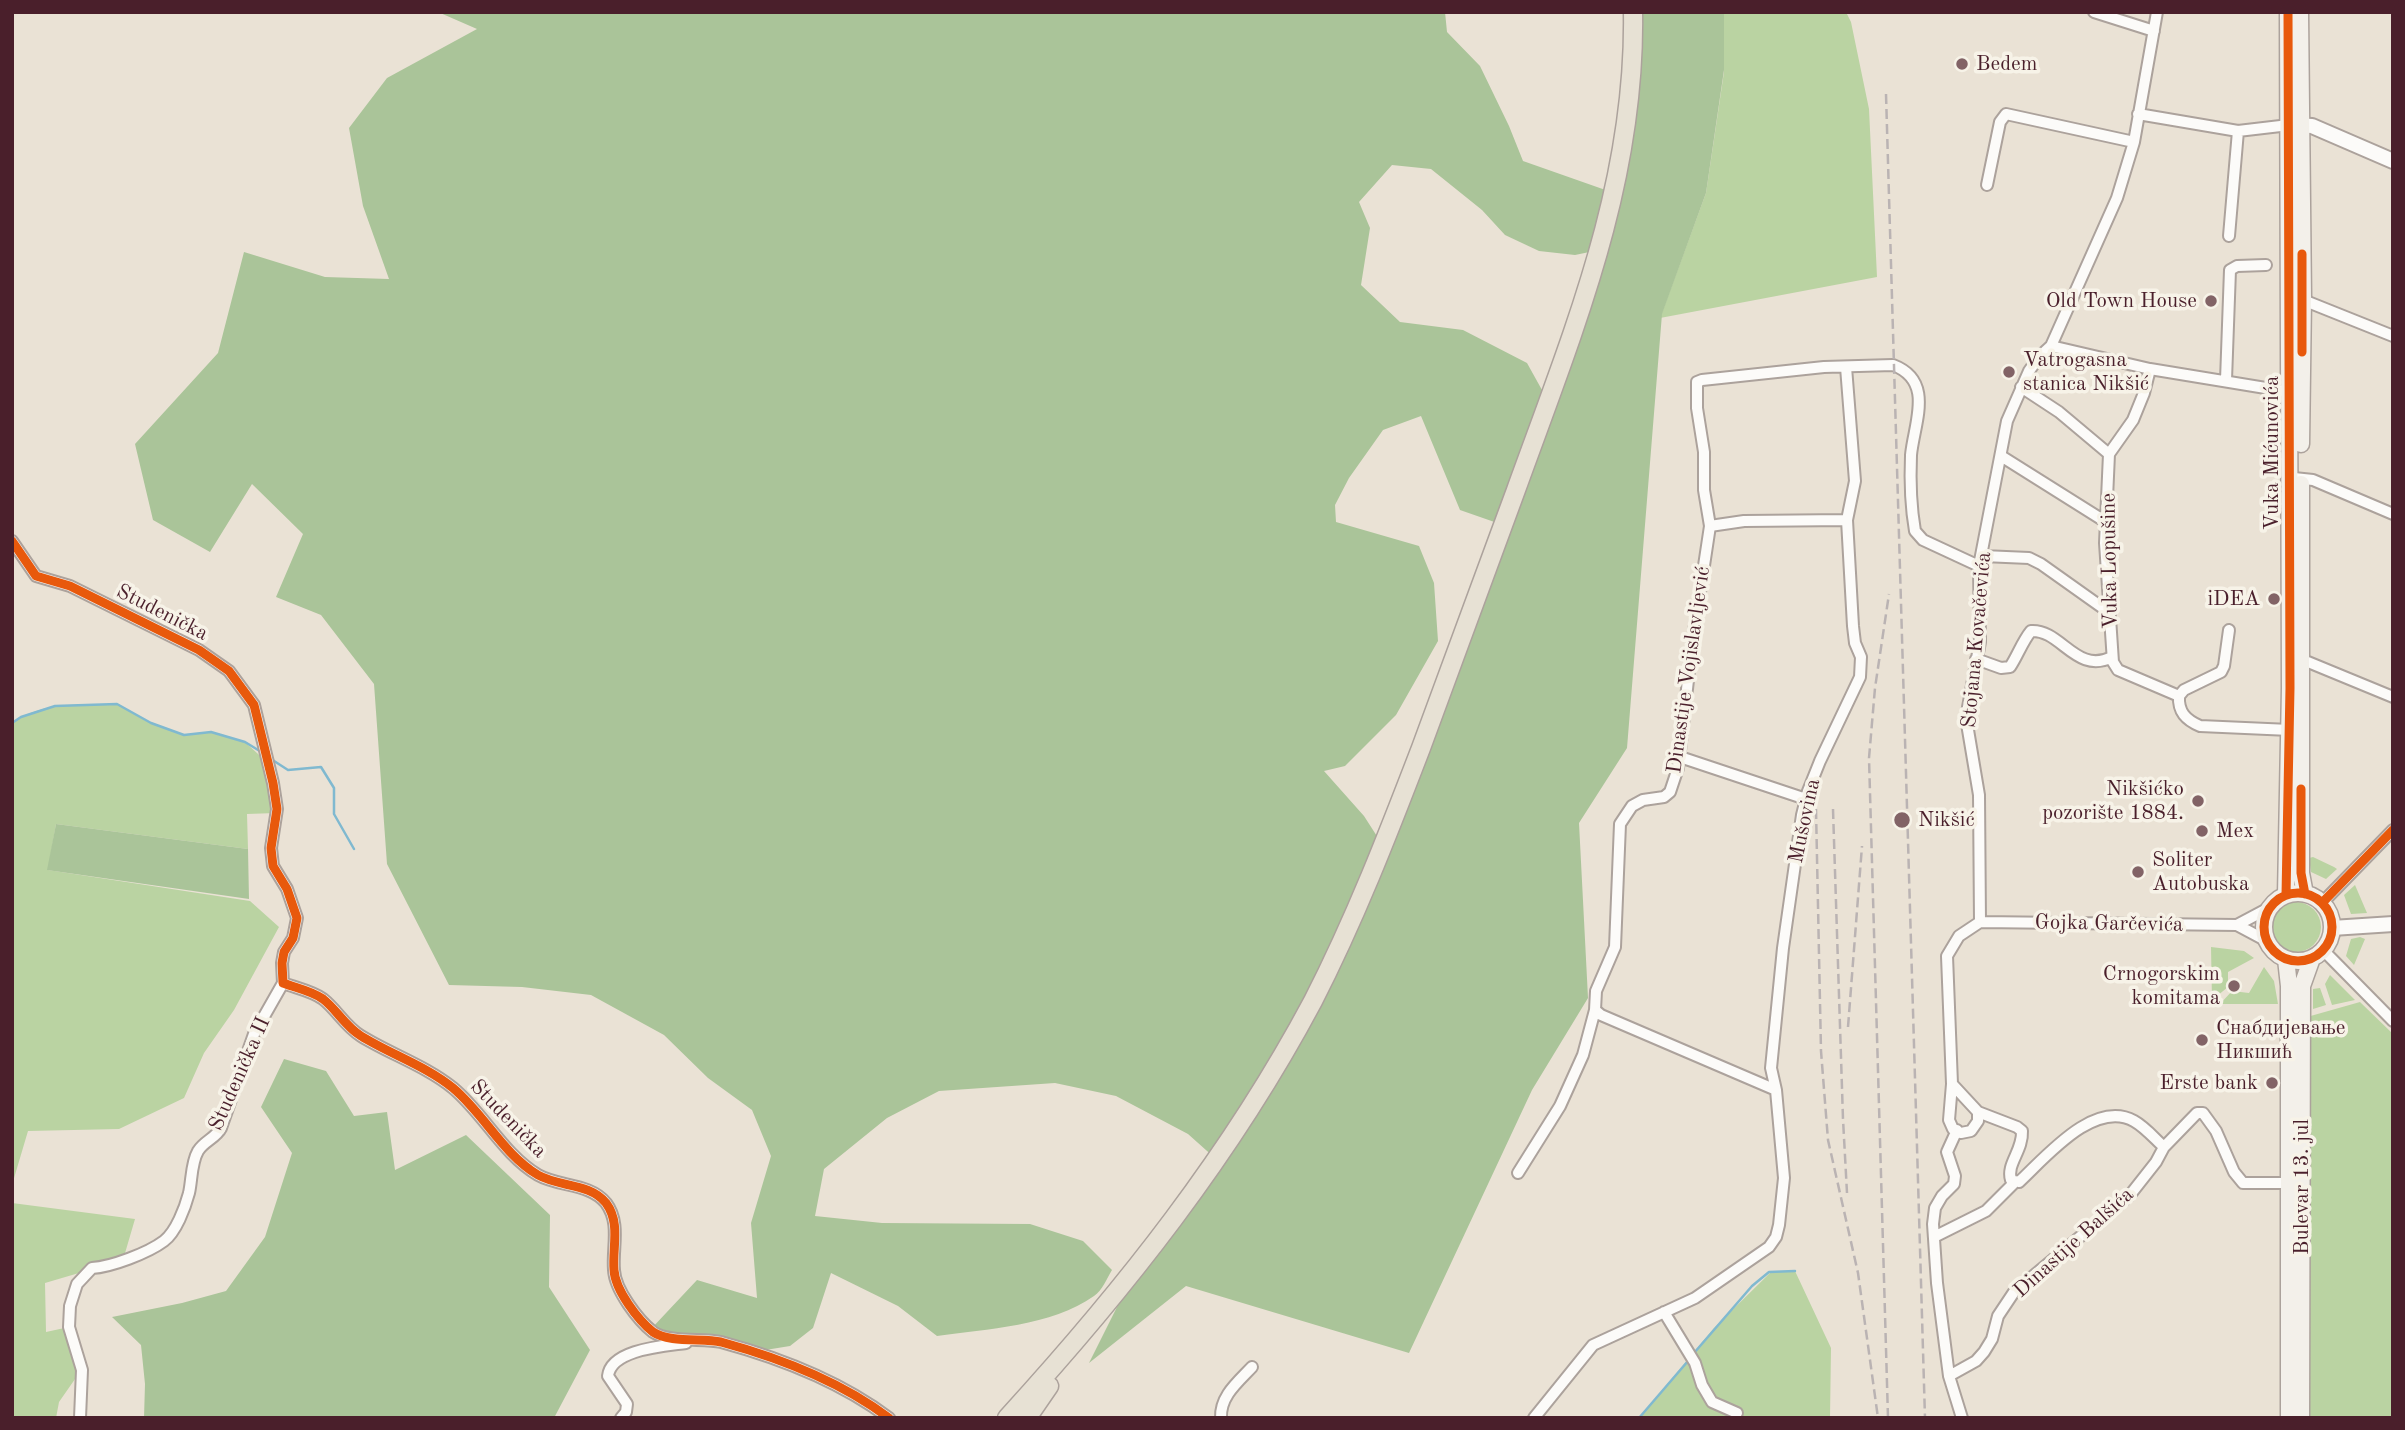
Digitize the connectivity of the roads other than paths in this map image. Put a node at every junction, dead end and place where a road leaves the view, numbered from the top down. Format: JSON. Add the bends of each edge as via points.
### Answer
{"nodes":[{"id":1,"x":1633,"y":12,"type":"edge"},
{"id":2,"x":2094,"y":12,"type":"edge"},
{"id":3,"x":2157,"y":12,"type":"edge"},
{"id":4,"x":2288,"y":12,"type":"edge"},
{"id":5,"x":2300,"y":12,"type":"edge"},
{"id":6,"x":2154,"y":31,"type":"junction"},
{"id":7,"x":2138,"y":114,"type":"junction"},
{"id":8,"x":2295,"y":125,"type":"junction"},
{"id":9,"x":2238,"y":131,"type":"junction"},
{"id":10,"x":2134,"y":142,"type":"junction"},
{"id":11,"x":2393,"y":160,"type":"edge"},
{"id":12,"x":1987,"y":185,"type":"dead end"},
{"id":13,"x":2229,"y":236,"type":"dead end"},
{"id":14,"x":2266,"y":265,"type":"dead end"},
{"id":15,"x":2297,"y":297,"type":"junction"},
{"id":16,"x":2393,"y":336,"type":"edge"},
{"id":17,"x":2051,"y":346,"type":"junction"},
{"id":18,"x":1846,"y":367,"type":"junction"},
{"id":19,"x":2150,"y":369,"type":"junction"},
{"id":20,"x":2226,"y":380,"type":"junction"},
{"id":21,"x":2021,"y":387,"type":"junction"},
{"id":22,"x":2290,"y":393,"type":"junction"},
{"id":23,"x":2109,"y":454,"type":"junction"},
{"id":24,"x":2001,"y":456,"type":"junction"},
{"id":25,"x":2295,"y":478,"type":"junction"},
{"id":26,"x":2393,"y":514,"type":"edge"},
{"id":27,"x":1847,"y":520,"type":"junction"},
{"id":28,"x":2106,"y":522,"type":"junction"},
{"id":29,"x":1710,"y":526,"type":"junction"},
{"id":30,"x":12,"y":541,"type":"edge"},
{"id":31,"x":1981,"y":561,"type":"junction"},
{"id":32,"x":2110,"y":613,"type":"junction"},
{"id":33,"x":2229,"y":630,"type":"dead end"},
{"id":34,"x":2112,"y":657,"type":"junction"},
{"id":35,"x":1976,"y":659,"type":"junction"},
{"id":36,"x":2296,"y":662,"type":"junction"},
{"id":37,"x":2179,"y":696,"type":"junction"},
{"id":38,"x":2393,"y":697,"type":"edge"},
{"id":39,"x":2290,"y":730,"type":"junction"},
{"id":40,"x":1680,"y":757,"type":"junction"},
{"id":41,"x":1806,"y":799,"type":"junction"},
{"id":42,"x":2393,"y":830,"type":"edge"},
{"id":43,"x":2305,"y":894,"type":"junction"},
{"id":44,"x":2286,"y":895,"type":"junction"},
{"id":45,"x":2322,"y":903,"type":"junction"},
{"id":46,"x":2269,"y":908,"type":"junction"},
{"id":47,"x":1980,"y":922,"type":"junction"},
{"id":48,"x":2393,"y":924,"type":"edge"},
{"id":49,"x":2238,"y":925,"type":"junction"},
{"id":50,"x":2332,"y":928,"type":"junction"},
{"id":51,"x":2267,"y":941,"type":"junction"},
{"id":52,"x":2317,"y":954,"type":"junction"},
{"id":53,"x":2286,"y":958,"type":"junction"},
{"id":54,"x":284,"y":984,"type":"junction"},
{"id":55,"x":1595,"y":1010,"type":"junction"},
{"id":56,"x":2393,"y":1021,"type":"edge"},
{"id":57,"x":1952,"y":1084,"type":"junction"},
{"id":58,"x":1776,"y":1090,"type":"junction"},
{"id":59,"x":1978,"y":1112,"type":"junction"},
{"id":60,"x":1957,"y":1130,"type":"junction"},
{"id":61,"x":2164,"y":1147,"type":"junction"},
{"id":62,"x":1518,"y":1173,"type":"dead end"},
{"id":63,"x":2015,"y":1182,"type":"junction"},
{"id":64,"x":2295,"y":1184,"type":"junction"},
{"id":65,"x":1934,"y":1237,"type":"junction"},
{"id":66,"x":1664,"y":1312,"type":"junction"},
{"id":67,"x":699,"y":1341,"type":"junction"},
{"id":68,"x":1069,"y":1349,"type":"junction"},
{"id":69,"x":1252,"y":1367,"type":"dead end"},
{"id":70,"x":1949,"y":1376,"type":"junction"},
{"id":71,"x":1737,"y":1413,"type":"dead end"},
{"id":72,"x":80,"y":1418,"type":"edge"},
{"id":73,"x":621,"y":1418,"type":"edge"},
{"id":74,"x":889,"y":1418,"type":"edge"},
{"id":75,"x":1007,"y":1418,"type":"edge"},
{"id":76,"x":1027,"y":1418,"type":"edge"},
{"id":77,"x":1221,"y":1418,"type":"edge"},
{"id":78,"x":1534,"y":1418,"type":"edge"},
{"id":79,"x":1962,"y":1418,"type":"edge"},
{"id":80,"x":2289,"y":1418,"type":"edge"},
{"id":81,"x":2301,"y":1418,"type":"edge"}],
"edges":[{"from":1,"to":68,"type":"main road","via":[[1625,135],[1596,262],[1489,566],[1376,866],[1329,968],[1268,1079],[1185,1205]]},
{"from":2,"to":6,"type":"street"},
{"from":3,"to":6,"type":"street","name":"Stojana Kovačevića"},
{"from":4,"to":8,"type":"main road","name":"Vuka Mićunovića"},
{"from":5,"to":8,"type":"main road","name":"Vuka Mićunovića"},
{"from":6,"to":7,"type":"street","name":"Stojana Kovačevića"},
{"from":7,"to":9,"type":"street"},
{"from":7,"to":10,"type":"street","name":"Stojana Kovačevića"},
{"from":8,"to":9,"type":"street"},
{"from":8,"to":11,"type":"street","via":[[2312,126]]},
{"from":8,"to":15,"type":"main road","name":"Vuka Mićunovića"},
{"from":9,"to":13,"type":"street"},
{"from":10,"to":12,"type":"street","via":[[2006,114],[2000,122]]},
{"from":10,"to":17,"type":"street","name":"Stojana Kovačevića","via":[[2117,198]]},
{"from":14,"to":20,"type":"street","via":[[2230,270]]},
{"from":15,"to":16,"type":"street"},
{"from":15,"to":22,"type":"main road","name":"Vuka Mićunovića"},
{"from":15,"to":25,"type":"main road","name":"Vuka Mićunovića"},
{"from":17,"to":19,"type":"street"},
{"from":17,"to":21,"type":"street","name":"Stojana Kovačevića"},
{"from":18,"to":27,"type":"street","via":[[1855,481]]},
{"from":18,"to":29,"type":"street","name":"Dinastije Vojislavljević","via":[[1697,382]]},
{"from":18,"to":31,"type":"street","via":[[1893,365],[1914,380],[1919,406],[1911,456],[1915,531],[1923,540]]},
{"from":19,"to":20,"type":"street"},
{"from":19,"to":23,"type":"street","via":[[2133,420]]},
{"from":20,"to":22,"type":"street"},
{"from":21,"to":23,"type":"street"},
{"from":21,"to":24,"type":"street","name":"Stojana Kovačevića","via":[[2007,421]]},
{"from":22,"to":25,"type":"main road","name":"Vuka Mićunovića"},
{"from":23,"to":28,"type":"street","name":"Vuka Lopušine"},
{"from":24,"to":28,"type":"street"},
{"from":24,"to":31,"type":"street","name":"Stojana Kovačevića"},
{"from":25,"to":26,"type":"street","via":[[2313,480]]},
{"from":25,"to":36,"type":"main road","name":"Vuka Mićunovića"},
{"from":27,"to":29,"type":"street","via":[[1744,521]]},
{"from":27,"to":41,"type":"street","name":"Mušovina","via":[[1860,677]]},
{"from":28,"to":32,"type":"street","name":"Vuka Lopušine"},
{"from":29,"to":40,"type":"street","name":"Dinastije Vojislavljević"},
{"from":30,"to":54,"type":"street","name":"Studenička","via":[[36,576],[70,586],[199,650],[229,671],[254,705],[277,809],[272,866],[298,918],[284,952]]},
{"from":31,"to":32,"type":"street","via":[[2029,558]]},
{"from":31,"to":35,"type":"street","name":"Stojana Kovačevića"},
{"from":32,"to":34,"type":"street","name":"Vuka Lopušine"},
{"from":33,"to":37,"type":"street","via":[[2221,672]]},
{"from":34,"to":35,"type":"street","via":[[2091,662],[2040,631],[2031,631],[2010,667]]},
{"from":34,"to":37,"type":"street","name":"Vuka Lopušine","via":[[2118,670]]},
{"from":35,"to":47,"type":"street","name":"Stojana Kovačevića","via":[[1966,718],[1979,795]]},
{"from":36,"to":38,"type":"street","via":[[2308,662]]},
{"from":36,"to":39,"type":"main road","name":"Vuka Mićunovića"},
{"from":36,"to":43,"type":"main road","name":"Vuka Mićunovića"},
{"from":37,"to":39,"type":"street","via":[[2184,716],[2200,726]]},
{"from":39,"to":44,"type":"main road","name":"Vuka Mićunovića"},
{"from":40,"to":41,"type":"street"},
{"from":40,"to":55,"type":"street","name":"Dinastije Vojislavljević","via":[[1670,792],[1632,806],[1620,824],[1615,947],[1596,992]]},
{"from":41,"to":58,"type":"street","name":"Mušovina","via":[[1783,948],[1771,1068]]},
{"from":42,"to":45,"type":"street"},
{"from":43,"to":44,"type":"main road"},
{"from":43,"to":45,"type":"main road"},
{"from":44,"to":46,"type":"main road"},
{"from":45,"to":50,"type":"main road"},
{"from":46,"to":49,"type":"street"},
{"from":46,"to":51,"type":"main road","via":[[2264,930]]},
{"from":47,"to":49,"type":"street","name":"Gojka Garčevića"},
{"from":47,"to":57,"type":"street","via":[[1959,936],[1947,956]]},
{"from":48,"to":50,"type":"street"},
{"from":49,"to":51,"type":"street"},
{"from":50,"to":52,"type":"main road"},
{"from":51,"to":53,"type":"main road"},
{"from":52,"to":53,"type":"main road","via":[[2303,960]]},
{"from":52,"to":56,"type":"street"},
{"from":52,"to":64,"type":"main road","name":"Bulevar 13. jul","via":[[2302,986]]},
{"from":53,"to":64,"type":"main road","name":"Bulevar 13. jul"},
{"from":54,"to":67,"type":"street","name":"Studenička","via":[[324,1000],[351,1029],[453,1088],[505,1147],[538,1175],[596,1195],[614,1220],[616,1283],[625,1299],[654,1333]]},
{"from":54,"to":72,"type":"street","name":"Studenička II","via":[[254,1034],[222,1128],[197,1153],[177,1224],[164,1241],[132,1257],[92,1268],[77,1284],[69,1327],[82,1370]]},
{"from":55,"to":58,"type":"street"},
{"from":55,"to":62,"type":"street","via":[[1583,1055],[1560,1106]]},
{"from":57,"to":59,"type":"street"},
{"from":57,"to":60,"type":"street","via":[[1949,1120]]},
{"from":58,"to":66,"type":"street","via":[[1784,1178],[1776,1237],[1769,1247],[1695,1298]]},
{"from":59,"to":60,"type":"street","via":[[1971,1131]]},
{"from":59,"to":63,"type":"street","via":[[2022,1131],[2009,1174]]},
{"from":60,"to":65,"type":"street","via":[[1947,1152],[1954,1184],[1934,1208]]},
{"from":61,"to":63,"type":"street","via":[[2135,1122],[2107,1116],[2078,1129]]},
{"from":61,"to":64,"type":"street","name":"Dinastije Balšića","via":[[2197,1113],[2203,1113],[2238,1179],[2247,1184]]},
{"from":61,"to":70,"type":"street","name":"Dinastije Balšića","via":[[2130,1195],[2014,1292],[1998,1316],[1984,1352]]},
{"from":63,"to":65,"type":"street","via":[[1986,1211]]},
{"from":64,"to":80,"type":"main road","name":"Bulevar 13. jul"},
{"from":64,"to":81,"type":"main road","name":"Bulevar 13. jul"},
{"from":65,"to":70,"type":"street"},
{"from":66,"to":71,"type":"street","via":[[1712,1402]]},
{"from":66,"to":78,"type":"street","via":[[1593,1345]]},
{"from":67,"to":73,"type":"street","via":[[623,1356],[613,1364],[608,1376],[627,1404]]},
{"from":67,"to":74,"type":"street","name":"Studenička","via":[[717,1341],[794,1366],[860,1396]]},
{"from":68,"to":75,"type":"main road"},
{"from":68,"to":76,"type":"main road"},
{"from":69,"to":77,"type":"street","via":[[1226,1395]]},
{"from":70,"to":79,"type":"street"}]}
